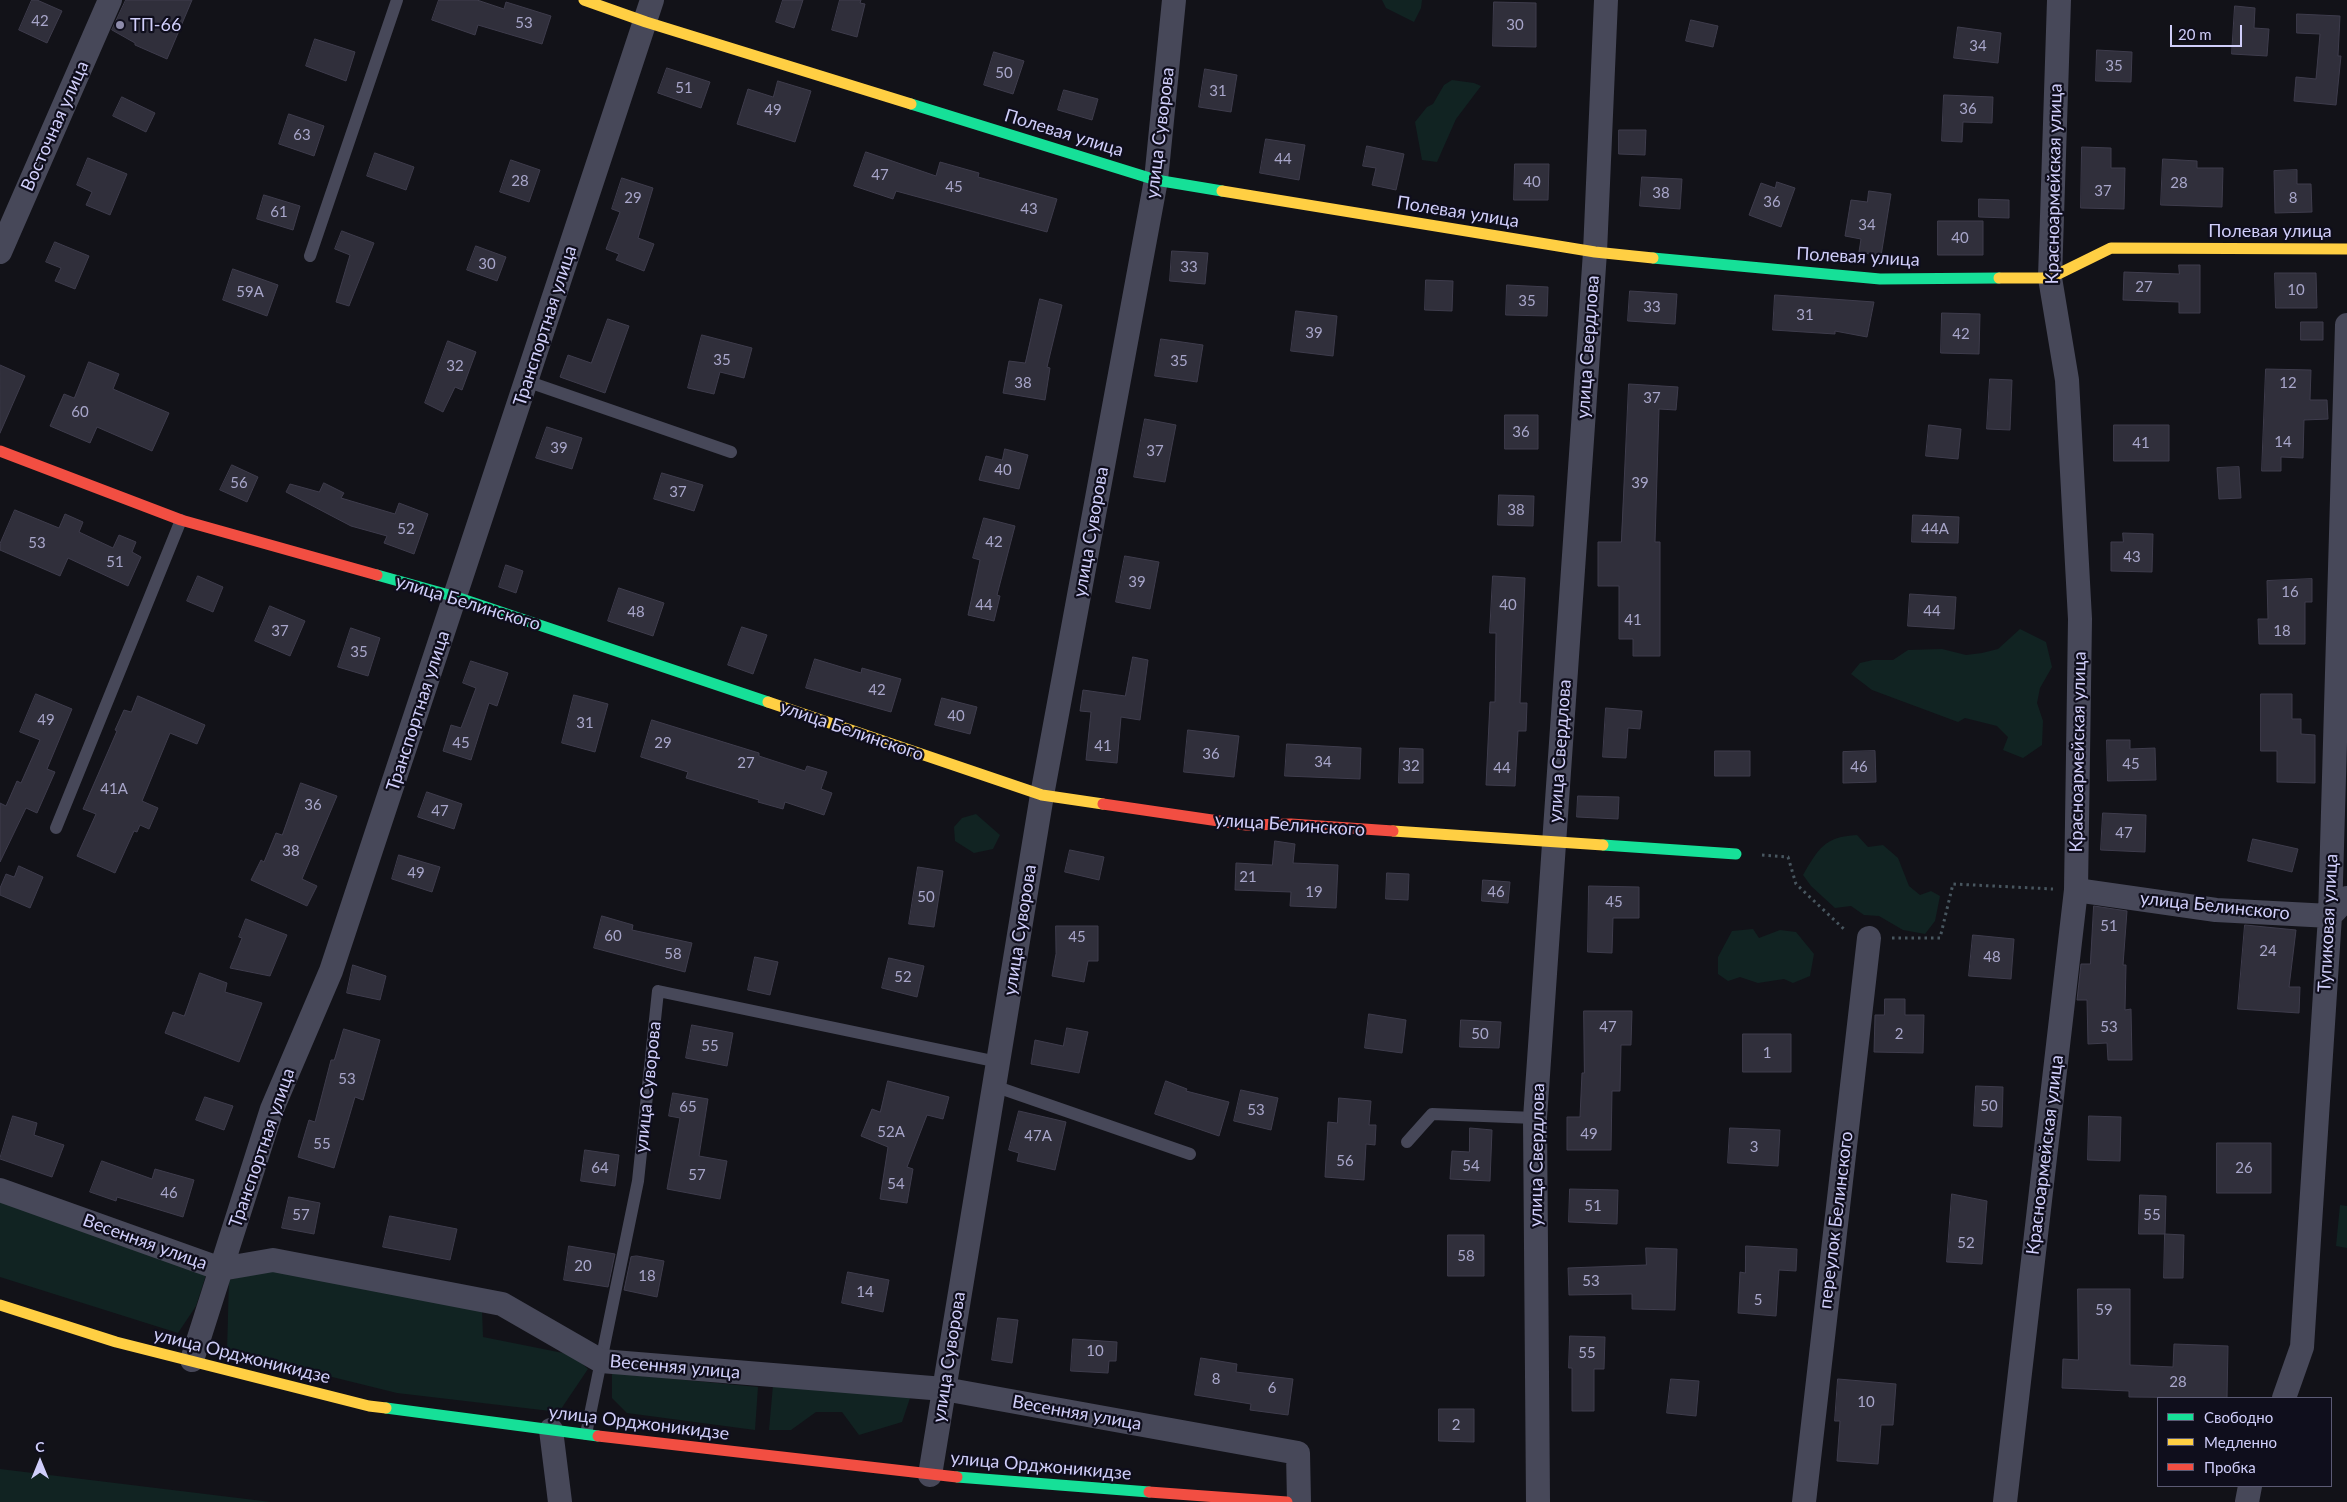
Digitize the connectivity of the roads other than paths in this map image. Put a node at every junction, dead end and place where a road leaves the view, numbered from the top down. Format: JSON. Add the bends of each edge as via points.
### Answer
{"nodes":[{"id":1,"x":110,"y":0,"type":"edge"},
{"id":2,"x":397,"y":0,"type":"edge"},
{"id":3,"x":584,"y":0,"type":"edge"},
{"id":4,"x":1174,"y":0,"type":"edge"},
{"id":5,"x":1606,"y":0,"type":"edge"},
{"id":6,"x":2059,"y":0,"type":"edge"},
{"id":7,"x":649,"y":11,"type":"edge"},
{"id":8,"x":1156,"y":180,"type":"junction"},
{"id":9,"x":2347,"y":249,"type":"edge"},
{"id":10,"x":0,"y":252,"type":"edge"},
{"id":11,"x":1595,"y":252,"type":"junction"},
{"id":12,"x":310,"y":256,"type":"dead end"},
{"id":13,"x":2050,"y":278,"type":"junction"},
{"id":14,"x":2347,"y":325,"type":"edge"},
{"id":15,"x":526,"y":381,"type":"junction"},
{"id":16,"x":0,"y":451,"type":"edge"},
{"id":17,"x":731,"y":452,"type":"dead end"},
{"id":18,"x":181,"y":520,"type":"junction"},
{"id":19,"x":456,"y":597,"type":"junction"},
{"id":20,"x":1042,"y":795,"type":"junction"},
{"id":21,"x":56,"y":828,"type":"dead end"},
{"id":22,"x":1553,"y":844,"type":"junction"},
{"id":23,"x":1736,"y":854,"type":"road end"},
{"id":24,"x":2076,"y":890,"type":"junction"},
{"id":25,"x":2347,"y":898,"type":"edge"},
{"id":26,"x":2330,"y":916,"type":"junction"},
{"id":27,"x":1869,"y":938,"type":"road end"},
{"id":28,"x":998,"y":1062,"type":"junction"},
{"id":29,"x":994,"y":1086,"type":"junction"},
{"id":30,"x":1535,"y":1118,"type":"junction"},
{"id":31,"x":1407,"y":1142,"type":"dead end"},
{"id":32,"x":1190,"y":1154,"type":"dead end"},
{"id":33,"x":0,"y":1190,"type":"edge"},
{"id":34,"x":221,"y":1269,"type":"junction"},
{"id":35,"x":0,"y":1305,"type":"edge"},
{"id":36,"x":192,"y":1360,"type":"junction"},
{"id":37,"x":601,"y":1360,"type":"junction"},
{"id":38,"x":944,"y":1389,"type":"junction"},
{"id":39,"x":2284,"y":1397,"type":"edge"},
{"id":40,"x":550,"y":1430,"type":"junction"},
{"id":41,"x":586,"y":1434,"type":"junction"},
{"id":42,"x":930,"y":1475,"type":"junction"},
{"id":43,"x":2250,"y":1487,"type":"edge"},
{"id":44,"x":560,"y":1502,"type":"edge"},
{"id":45,"x":1287,"y":1502,"type":"edge"},
{"id":46,"x":1299,"y":1502,"type":"edge"},
{"id":47,"x":1538,"y":1502,"type":"edge"},
{"id":48,"x":1804,"y":1502,"type":"edge"},
{"id":49,"x":2005,"y":1502,"type":"edge"},
{"id":50,"x":2247,"y":1502,"type":"edge"}],
"edges":[{"from":1,"to":10,"type":"street","name":"Восточная улица"},
{"from":2,"to":12,"type":"lane"},
{"from":3,"to":7,"type":"street","name":"Полевая улица"},
{"from":4,"to":8,"type":"street","name":"улица Суворова"},
{"from":5,"to":11,"type":"street","name":"улица Свердлова"},
{"from":6,"to":13,"type":"street","name":"Красноармейская улица"},
{"from":7,"to":8,"type":"street","name":"Полевая улица"},
{"from":7,"to":15,"type":"street","name":"Транспортная улица"},
{"from":8,"to":11,"type":"street","name":"Полевая улица"},
{"from":8,"to":20,"type":"street","name":"улица Суворова"},
{"from":9,"to":13,"type":"street","name":"Полевая улица","via":[[2111,248]]},
{"from":11,"to":13,"type":"street","name":"Полевая улица","via":[[1880,279]]},
{"from":11,"to":22,"type":"street","name":"улица Свердлова"},
{"from":13,"to":24,"type":"street","name":"Красноармейская улица","via":[[2067,380],[2080,619]]},
{"from":14,"to":26,"type":"street","name":"Тупиковая улица"},
{"from":15,"to":17,"type":"lane"},
{"from":15,"to":19,"type":"street","name":"Транспортная улица"},
{"from":16,"to":18,"type":"street","name":"улица Белинского"},
{"from":18,"to":19,"type":"street","name":"улица Белинского"},
{"from":18,"to":21,"type":"lane"},
{"from":19,"to":20,"type":"street","name":"улица Белинского"},
{"from":19,"to":34,"type":"street","name":"Транспортная улица","via":[[331,971],[272,1109]]},
{"from":20,"to":22,"type":"street","name":"улица Белинского","via":[[1246,825],[1290,824]]},
{"from":20,"to":28,"type":"street","name":"улица Суворова"},
{"from":22,"to":23,"type":"street","name":"улица Белинского"},
{"from":22,"to":30,"type":"street","name":"улица Свердлова"},
{"from":24,"to":26,"type":"street","name":"улица Белинского","via":[[2216,910]]},
{"from":24,"to":49,"type":"street","name":"Красноармейская улица"},
{"from":25,"to":26,"type":"street"},
{"from":26,"to":39,"type":"street","name":"Тупиковая улица","via":[[2302,1346]]},
{"from":27,"to":48,"type":"street","name":"переулок Белинского"},
{"from":28,"to":29,"type":"street","name":"улица Суворова"},
{"from":28,"to":37,"type":"lane","name":"улица Суворова","via":[[658,991],[638,1181]]},
{"from":29,"to":32,"type":"lane"},
{"from":29,"to":38,"type":"street","name":"улица Суворова"},
{"from":30,"to":31,"type":"lane","via":[[1432,1114]]},
{"from":30,"to":47,"type":"street","name":"улица Свердлова"},
{"from":33,"to":34,"type":"street","name":"Весенняя улица"},
{"from":34,"to":36,"type":"street","name":"Транспортная улица"},
{"from":34,"to":37,"type":"street","name":"Весенняя улица","via":[[273,1260],[502,1304]]},
{"from":35,"to":36,"type":"street","name":"улица Орджоникидзе","via":[[116,1342]]},
{"from":36,"to":40,"type":"street","name":"улица Орджоникидзе","via":[[369,1406]]},
{"from":37,"to":38,"type":"street","name":"Весенняя улица"},
{"from":37,"to":41,"type":"lane","name":"улица Суворова"},
{"from":38,"to":42,"type":"street","name":"улица Суворова"},
{"from":38,"to":46,"type":"street","name":"Весенняя улица","via":[[1298,1453]]},
{"from":40,"to":41,"type":"street","name":"улица Орджоникидзе"},
{"from":40,"to":44,"type":"street"},
{"from":41,"to":42,"type":"street","name":"улица Орджоникидзе"},
{"from":42,"to":45,"type":"street","name":"улица Орджоникидзе"},
{"from":43,"to":50,"type":"street"}]}
